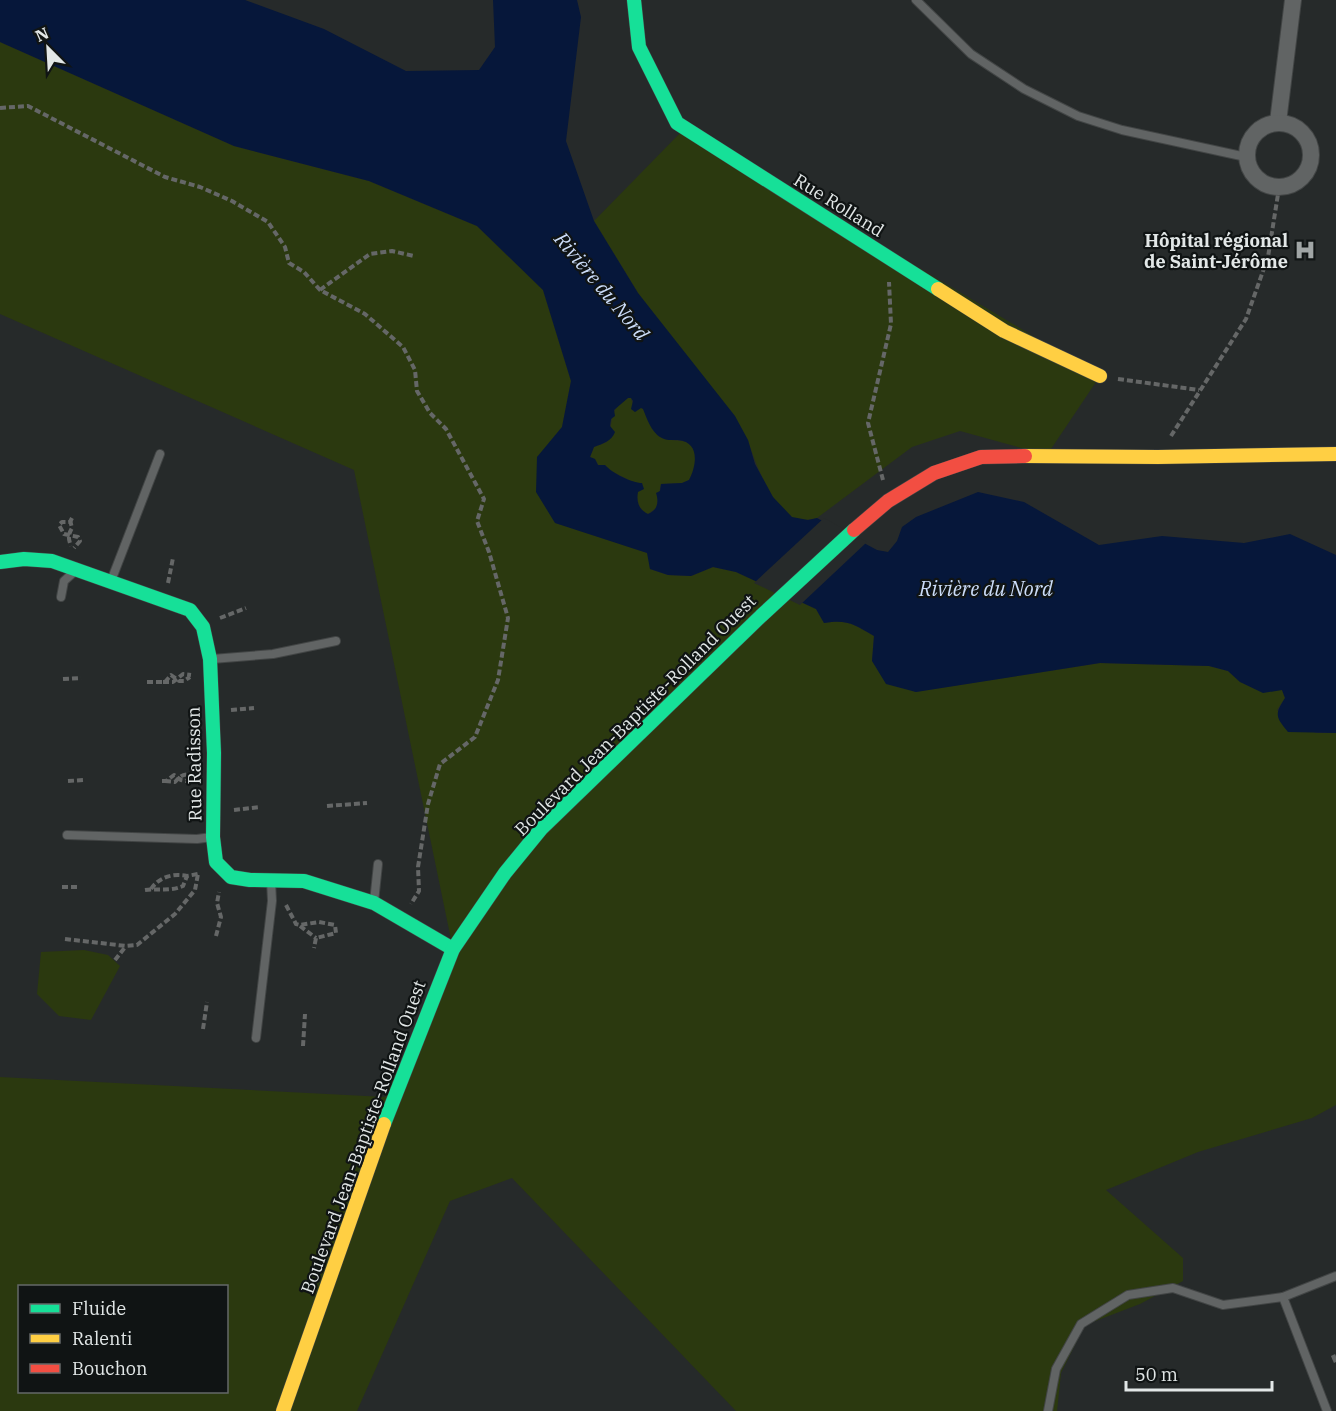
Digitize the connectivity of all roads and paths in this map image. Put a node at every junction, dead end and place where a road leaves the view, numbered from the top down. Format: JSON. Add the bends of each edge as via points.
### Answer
{"nodes":[{"id":1,"x":634,"y":0,"type":"edge"},
{"id":2,"x":916,"y":0,"type":"edge"},
{"id":3,"x":1293,"y":0,"type":"edge"},
{"id":4,"x":0,"y":108,"type":"edge"},
{"id":5,"x":1278,"y":122,"type":"junction"},
{"id":6,"x":1246,"y":157,"type":"junction"},
{"id":7,"x":1279,"y":188,"type":"junction"},
{"id":8,"x":414,"y":256,"type":"dead end"},
{"id":9,"x":888,"y":257,"type":"junction"},
{"id":10,"x":320,"y":290,"type":"junction"},
{"id":11,"x":1100,"y":376,"type":"joint"},
{"id":12,"x":1199,"y":390,"type":"junction"},
{"id":13,"x":160,"y":454,"type":"dead end"},
{"id":14,"x":1336,"y":454,"type":"edge"},
{"id":15,"x":1158,"y":457,"type":"junction"},
{"id":16,"x":888,"y":501,"type":"junction"},
{"id":17,"x":68,"y":534,"type":"junction"},
{"id":18,"x":72,"y":549,"type":"junction"},
{"id":19,"x":0,"y":562,"type":"edge"},
{"id":20,"x":71,"y":568,"type":"junction"},
{"id":21,"x":111,"y":582,"type":"junction"},
{"id":22,"x":61,"y":597,"type":"dead end"},
{"id":23,"x":246,"y":608,"type":"dead end"},
{"id":24,"x":203,"y":627,"type":"junction"},
{"id":25,"x":336,"y":641,"type":"dead end"},
{"id":26,"x":210,"y":659,"type":"junction"},
{"id":27,"x":193,"y":675,"type":"dead end"},
{"id":28,"x":81,"y":678,"type":"dead end"},
{"id":29,"x":63,"y":679,"type":"dead end"},
{"id":30,"x":147,"y":682,"type":"dead end"},
{"id":31,"x":195,"y":775,"type":"dead end"},
{"id":32,"x":84,"y":780,"type":"dead end"},
{"id":33,"x":68,"y":781,"type":"dead end"},
{"id":34,"x":164,"y":781,"type":"dead end"},
{"id":35,"x":367,"y":803,"type":"dead end"},
{"id":36,"x":327,"y":806,"type":"dead end"},
{"id":37,"x":260,"y":807,"type":"dead end"},
{"id":38,"x":213,"y":812,"type":"junction"},
{"id":39,"x":67,"y":835,"type":"dead end"},
{"id":40,"x":213,"y":837,"type":"junction"},
{"id":41,"x":216,"y":862,"type":"junction"},
{"id":42,"x":378,"y":864,"type":"dead end"},
{"id":43,"x":198,"y":874,"type":"junction"},
{"id":44,"x":186,"y":876,"type":"junction"},
{"id":45,"x":231,"y":877,"type":"junction"},
{"id":46,"x":271,"y":881,"type":"junction"},
{"id":47,"x":79,"y":886,"type":"dead end"},
{"id":48,"x":62,"y":887,"type":"dead end"},
{"id":49,"x":151,"y":889,"type":"junction"},
{"id":50,"x":145,"y":890,"type":"dead end"},
{"id":51,"x":272,"y":901,"type":"junction"},
{"id":52,"x":374,"y":903,"type":"junction"},
{"id":53,"x":402,"y":920,"type":"junction"},
{"id":54,"x":300,"y":925,"type":"junction"},
{"id":55,"x":216,"y":936,"type":"dead end"},
{"id":56,"x":316,"y":938,"type":"junction"},
{"id":57,"x":65,"y":939,"type":"dead end"},
{"id":58,"x":126,"y":946,"type":"junction"},
{"id":59,"x":314,"y":948,"type":"dead end"},
{"id":60,"x":453,"y":949,"type":"junction"},
{"id":61,"x":115,"y":960,"type":"dead end"},
{"id":62,"x":207,"y":1002,"type":"dead end"},
{"id":63,"x":305,"y":1014,"type":"dead end"},
{"id":64,"x":203,"y":1029,"type":"dead end"},
{"id":65,"x":256,"y":1038,"type":"dead end"},
{"id":66,"x":303,"y":1046,"type":"dead end"},
{"id":67,"x":1336,"y":1276,"type":"edge"},
{"id":68,"x":1283,"y":1297,"type":"junction"},
{"id":69,"x":282,"y":1411,"type":"edge"},
{"id":70,"x":1047,"y":1411,"type":"edge"},
{"id":71,"x":1327,"y":1411,"type":"edge"}],
"edges":[{"from":1,"to":9,"type":"street","name":"Rue Rolland","via":[[639,47],[677,123]]},
{"from":2,"to":6,"type":"lane","via":[[971,54],[1024,89],[1078,116],[1122,130]]},
{"from":3,"to":5,"type":"street"},
{"from":4,"to":10,"type":"path","via":[[28,106],[165,177],[232,201],[268,222],[285,247],[289,263],[304,272]]},
{"from":5,"to":6,"type":"street","via":[[1257,130],[1247,146]]},
{"from":5,"to":7,"type":"street","via":[[1302,132],[1311,154],[1305,175]]},
{"from":6,"to":7,"type":"street","via":[[1257,180]]},
{"from":7,"to":12,"type":"path","via":[[1268,257],[1246,319]]},
{"from":8,"to":10,"type":"path","via":[[392,251],[370,255]]},
{"from":9,"to":11,"type":"street","name":"Rue Rolland","via":[[1004,331]]},
{"from":9,"to":16,"type":"path","via":[[891,324],[868,423]]},
{"from":10,"to":53,"type":"path","via":[[365,314],[402,347],[415,370],[417,391],[430,413],[446,429],[484,499],[477,521],[508,618],[498,680],[475,737],[440,764],[426,814],[418,867],[419,891]]},
{"from":11,"to":12,"type":"path"},
{"from":12,"to":15,"type":"path"},
{"from":13,"to":21,"type":"lane"},
{"from":14,"to":15,"type":"street","name":"Boulevard Jean-Baptiste-Rolland Ouest"},
{"from":15,"to":16,"type":"street","name":"Boulevard Jean-Baptiste-Rolland Ouest","via":[[981,457],[934,473]]},
{"from":16,"to":60,"type":"street","name":"Boulevard Jean-Baptiste-Rolland Ouest","via":[[761,616],[541,829],[505,873]]},
{"from":17,"to":17,"type":"path","via":[[72,528],[71,520],[59,525]]},
{"from":17,"to":18,"type":"path"},
{"from":17,"to":18,"type":"path","via":[[80,541]]},
{"from":18,"to":20,"type":"path"},
{"from":19,"to":20,"type":"street","via":[[52,561]]},
{"from":20,"to":21,"type":"street"},
{"from":20,"to":22,"type":"lane"},
{"from":21,"to":24,"type":"street","via":[[190,610]]},
{"from":23,"to":24,"type":"path"},
{"from":24,"to":26,"type":"street","name":"Rue Radisson"},
{"from":25,"to":26,"type":"lane","via":[[273,654]]},
{"from":26,"to":38,"type":"street","name":"Rue Radisson"},
{"from":27,"to":30,"type":"path","via":[[184,681],[171,675],[165,682]]},
{"from":28,"to":29,"type":"path"},
{"from":31,"to":34,"type":"path","via":[[185,774],[175,782]]},
{"from":32,"to":33,"type":"path"},
{"from":35,"to":36,"type":"path"},
{"from":37,"to":38,"type":"path"},
{"from":38,"to":40,"type":"street","name":"Rue Radisson"},
{"from":39,"to":40,"type":"lane"},
{"from":40,"to":41,"type":"street","name":"Rue Radisson"},
{"from":41,"to":43,"type":"path"},
{"from":41,"to":45,"type":"street"},
{"from":42,"to":52,"type":"lane"},
{"from":43,"to":44,"type":"path"},
{"from":43,"to":58,"type":"path","via":[[195,890],[175,914],[137,945]]},
{"from":44,"to":49,"type":"path","via":[[177,874],[162,879]]},
{"from":44,"to":49,"type":"path","via":[[183,886],[172,891]]},
{"from":45,"to":46,"type":"street"},
{"from":45,"to":55,"type":"path","via":[[218,893],[221,917]]},
{"from":46,"to":51,"type":"lane"},
{"from":46,"to":52,"type":"street","via":[[304,881]]},
{"from":47,"to":48,"type":"path"},
{"from":49,"to":50,"type":"path"},
{"from":51,"to":54,"type":"path","via":[[284,901]]},
{"from":51,"to":65,"type":"lane"},
{"from":52,"to":53,"type":"street"},
{"from":53,"to":60,"type":"street"},
{"from":54,"to":56,"type":"path"},
{"from":54,"to":56,"type":"path","via":[[335,925],[336,933]]},
{"from":56,"to":59,"type":"path"},
{"from":57,"to":58,"type":"path"},
{"from":58,"to":61,"type":"path"},
{"from":60,"to":69,"type":"street","name":"Boulevard Jean-Baptiste-Rolland Ouest","via":[[376,1145]]},
{"from":62,"to":64,"type":"path"},
{"from":63,"to":66,"type":"path"},
{"from":67,"to":68,"type":"lane"},
{"from":68,"to":70,"type":"lane","via":[[1223,1305],[1173,1288],[1128,1295],[1080,1324],[1056,1370]]},
{"from":68,"to":71,"type":"lane"}]}
